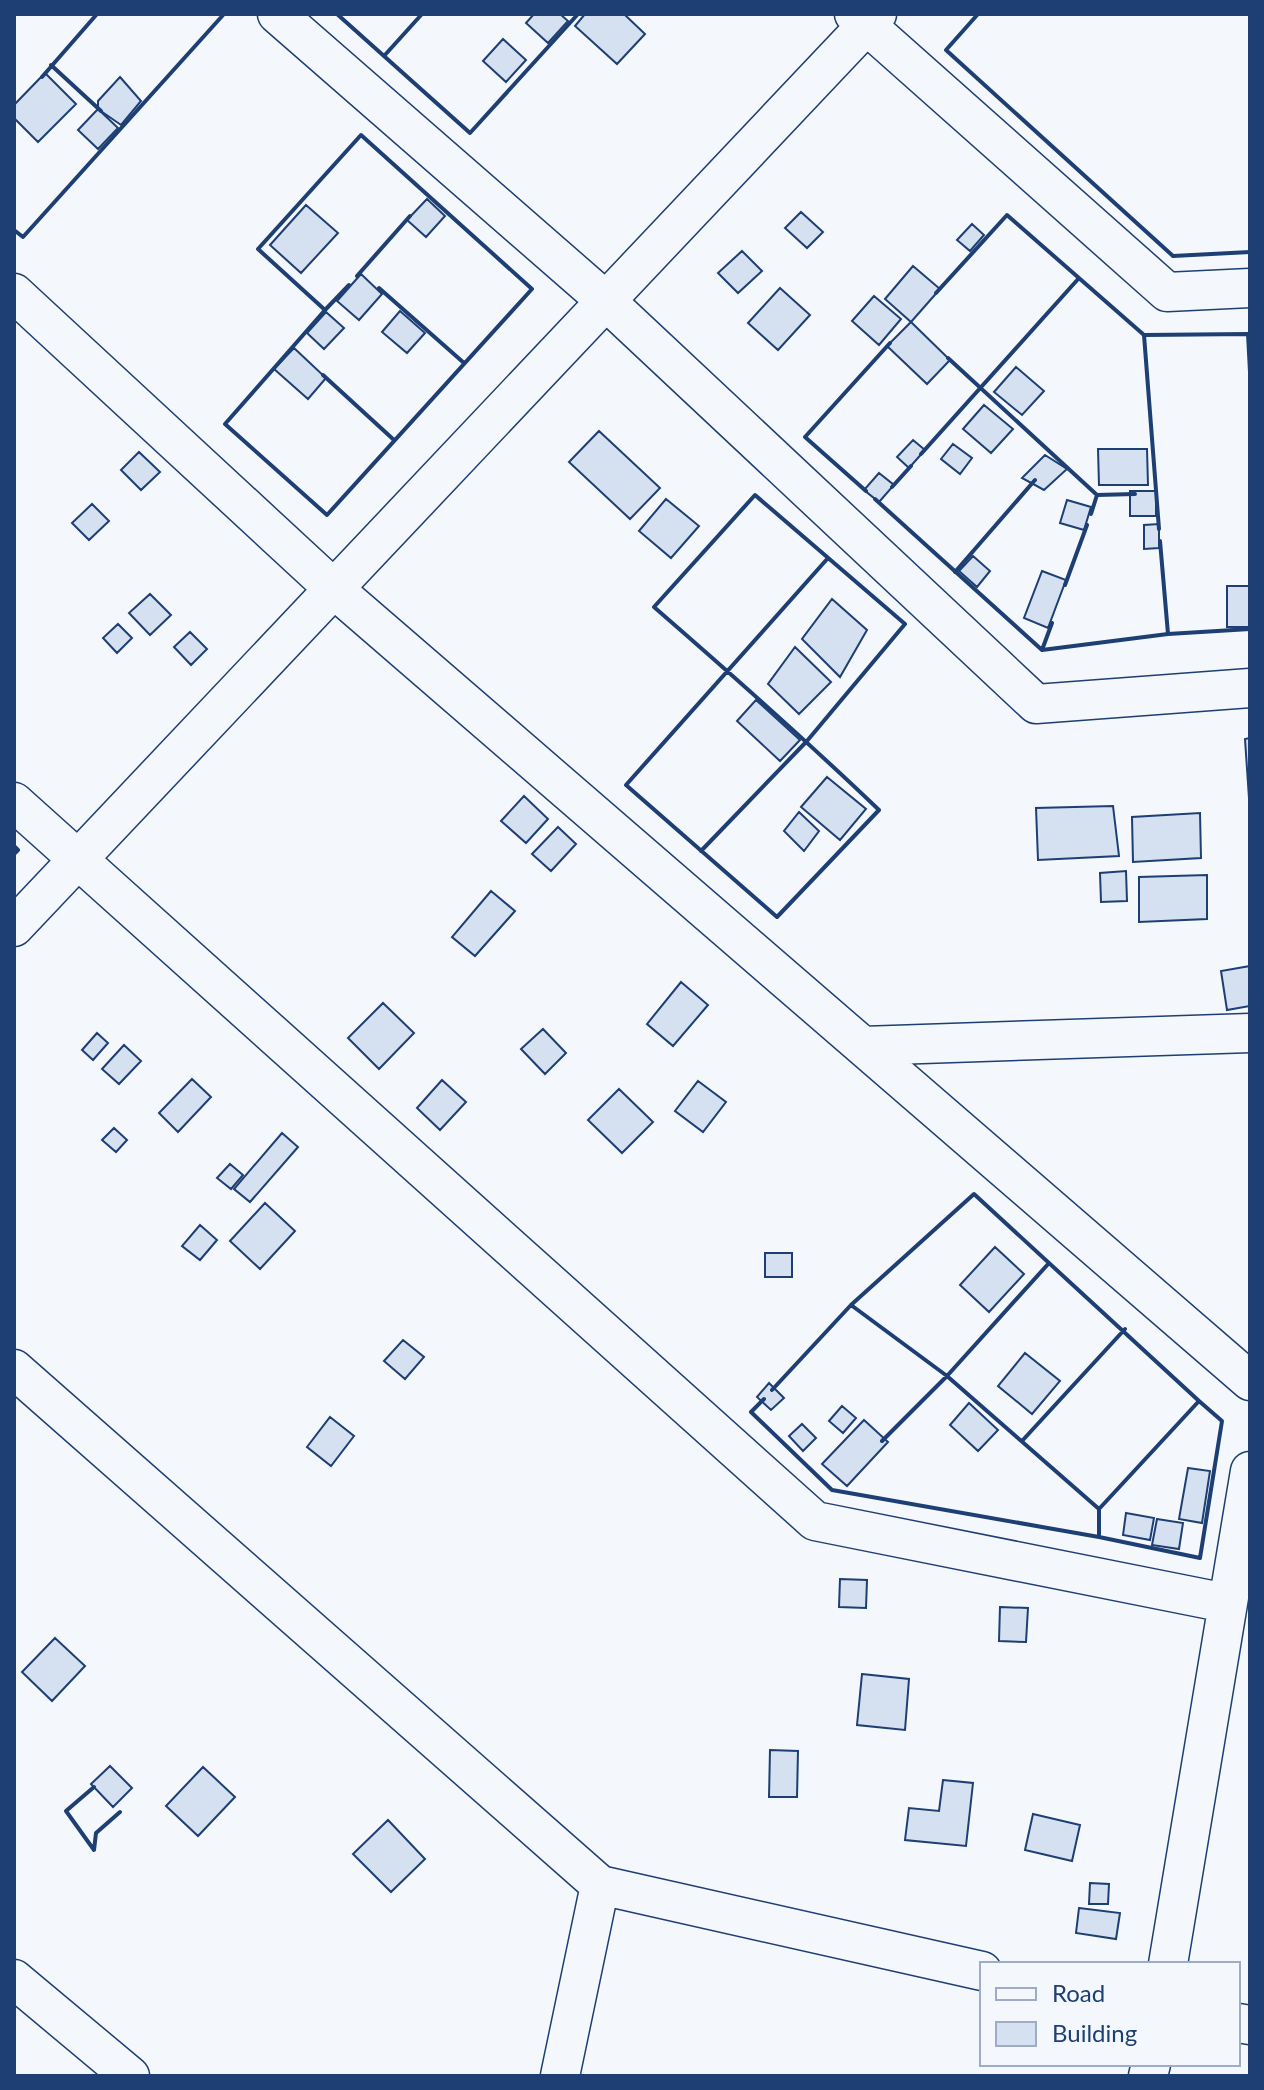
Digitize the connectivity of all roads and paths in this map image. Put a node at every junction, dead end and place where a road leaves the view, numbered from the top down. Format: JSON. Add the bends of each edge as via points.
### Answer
{"nodes":[{"id":1,"x":277,"y":14,"type":"edge"},
{"id":2,"x":866,"y":18,"type":"edge"},
{"id":3,"x":1250,"y":288,"type":"edge"},
{"id":4,"x":14,"y":293,"type":"edge"},
{"id":5,"x":606,"y":301,"type":"junction"},
{"id":6,"x":334,"y":589,"type":"junction"},
{"id":7,"x":1250,"y":688,"type":"edge"},
{"id":8,"x":14,"y":802,"type":"edge"},
{"id":9,"x":78,"y":859,"type":"junction"},
{"id":10,"x":14,"y":927,"type":"edge"},
{"id":11,"x":1250,"y":1033,"type":"edge"},
{"id":12,"x":863,"y":1046,"type":"junction"},
{"id":13,"x":14,"y":1369,"type":"edge"},
{"id":14,"x":1250,"y":1381,"type":"edge"},
{"id":15,"x":1250,"y":1471,"type":"edge"},
{"id":16,"x":1226,"y":1603,"type":"junction"},
{"id":17,"x":600,"y":1885,"type":"junction"},
{"id":18,"x":1168,"y":1962,"type":"edge"},
{"id":19,"x":980,"y":1971,"type":"edge"},
{"id":20,"x":14,"y":1979,"type":"edge"},
{"id":21,"x":130,"y":2076,"type":"edge"},
{"id":22,"x":560,"y":2076,"type":"edge"}],
"edges":[{"from":1,"to":5,"type":"street"},
{"from":2,"to":3,"type":"street","via":[[1167,292]]},
{"from":2,"to":5,"type":"street"},
{"from":4,"to":6,"type":"street"},
{"from":5,"to":6,"type":"street"},
{"from":5,"to":7,"type":"street","via":[[1036,704]]},
{"from":6,"to":9,"type":"street"},
{"from":6,"to":12,"type":"street"},
{"from":8,"to":9,"type":"street"},
{"from":9,"to":10,"type":"street"},
{"from":9,"to":16,"type":"street","via":[[815,1521]]},
{"from":11,"to":12,"type":"street"},
{"from":12,"to":14,"type":"street"},
{"from":13,"to":17,"type":"street"},
{"from":15,"to":16,"type":"street"},
{"from":16,"to":18,"type":"street"},
{"from":17,"to":19,"type":"street"},
{"from":17,"to":22,"type":"street"},
{"from":20,"to":21,"type":"street"}]}
